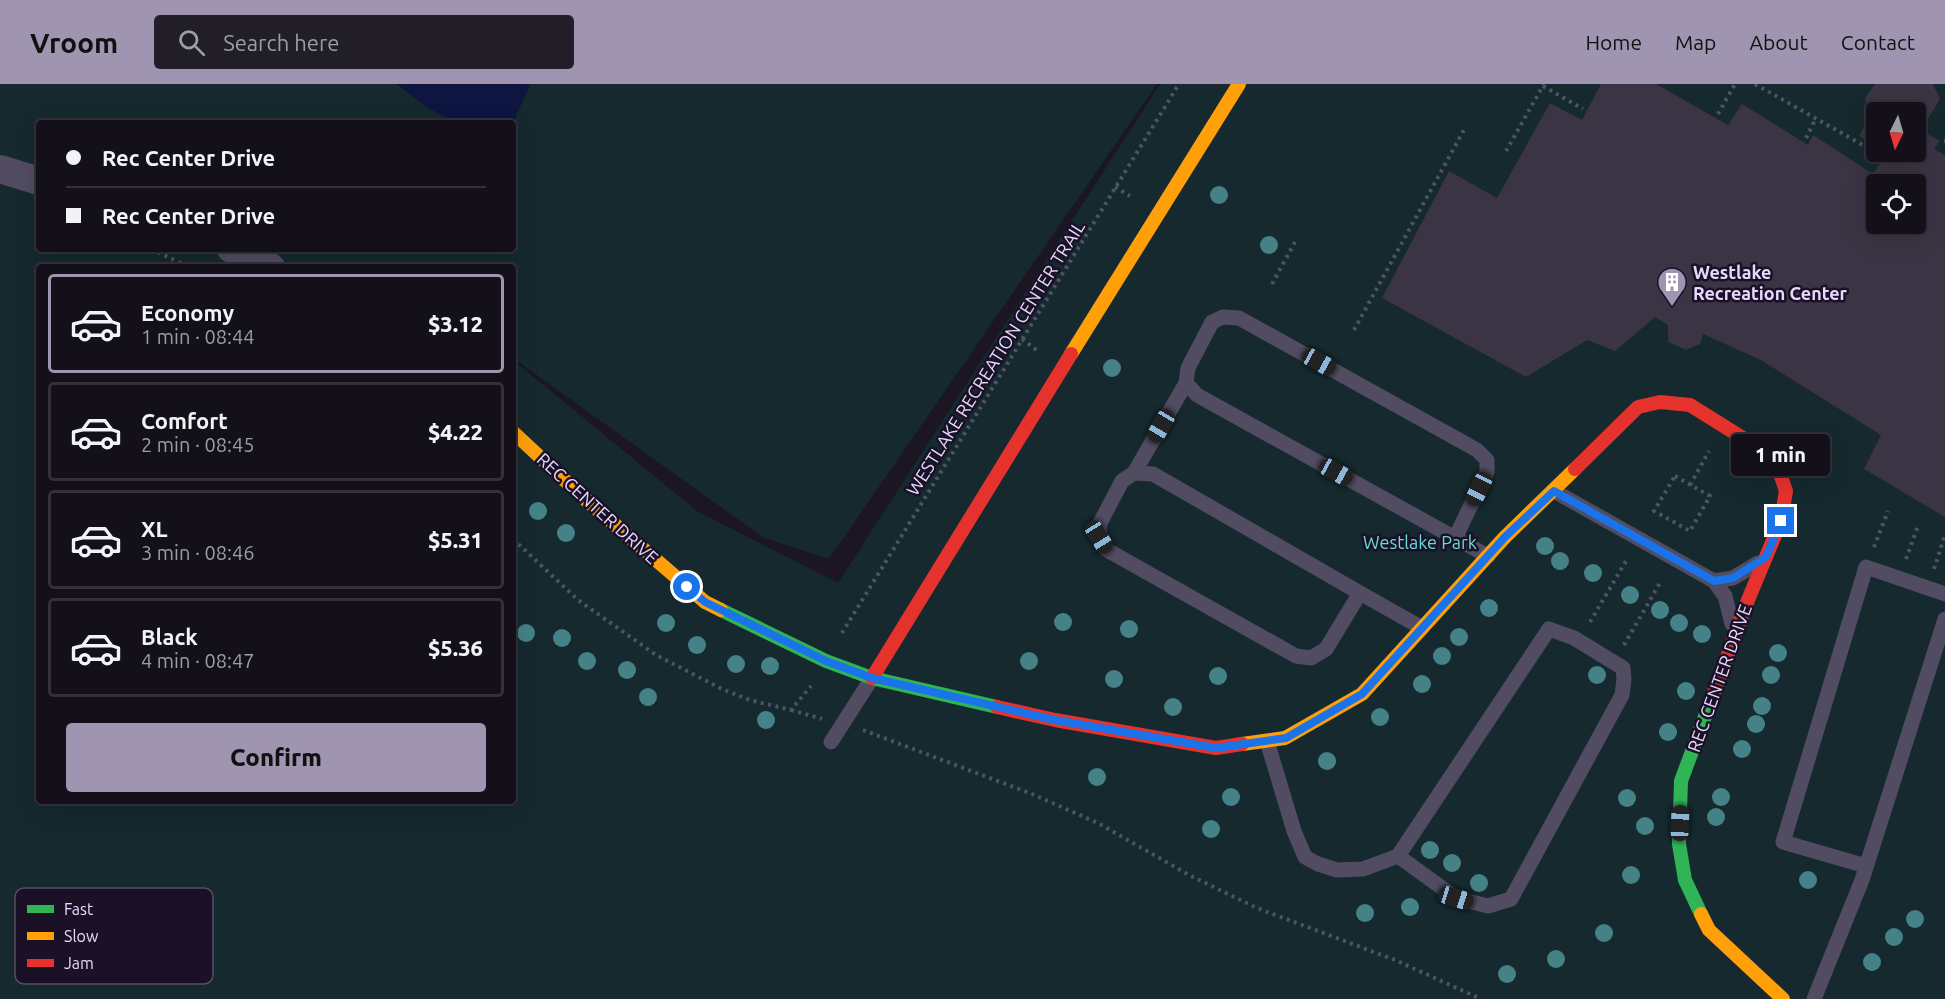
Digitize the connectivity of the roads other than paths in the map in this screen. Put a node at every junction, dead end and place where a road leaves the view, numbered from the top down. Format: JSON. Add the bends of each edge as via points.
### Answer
{"nodes":[{"id":1,"x":1239,"y":84,"type":"edge"},
{"id":2,"x":0,"y":169,"type":"edge"},
{"id":3,"x":36,"y":180,"type":"edge"},
{"id":4,"x":238,"y":252,"type":"edge"},
{"id":5,"x":264,"y":264,"type":"edge"},
{"id":6,"x":1186,"y":383,"type":"junction"},
{"id":7,"x":516,"y":435,"type":"edge"},
{"id":8,"x":1134,"y":472,"type":"junction"},
{"id":9,"x":1554,"y":491,"type":"junction"},
{"id":10,"x":1455,"y":538,"type":"junction"},
{"id":11,"x":1488,"y":556,"type":"junction"},
{"id":12,"x":1766,"y":557,"type":"junction"},
{"id":13,"x":1714,"y":581,"type":"junction"},
{"id":14,"x":1360,"y":592,"type":"junction"},
{"id":15,"x":1945,"y":594,"type":"edge"},
{"id":16,"x":1945,"y":619,"type":"edge"},
{"id":17,"x":1422,"y":628,"type":"junction"},
{"id":18,"x":1734,"y":639,"type":"junction"},
{"id":19,"x":872,"y":678,"type":"junction"},
{"id":20,"x":1267,"y":741,"type":"junction"},
{"id":21,"x":831,"y":742,"type":"dead end"},
{"id":22,"x":1398,"y":856,"type":"junction"},
{"id":23,"x":1866,"y":866,"type":"junction"},
{"id":24,"x":1783,"y":999,"type":"edge"},
{"id":25,"x":1814,"y":999,"type":"edge"}],
"edges":[{"from":1,"to":19,"type":"street"},
{"from":2,"to":3,"type":"street"},
{"from":4,"to":5,"type":"street"},
{"from":6,"to":8,"type":"lane"},
{"from":6,"to":10,"type":"lane","via":[[1197,395]]},
{"from":6,"to":10,"type":"lane","via":[[1188,368],[1212,322],[1223,316],[1239,318],[1477,450],[1487,460],[1487,472]]},
{"from":7,"to":19,"type":"street","name":"REC CENTER DRIVE","via":[[705,602],[826,661]]},
{"from":8,"to":14,"type":"lane","via":[[1153,474]]},
{"from":8,"to":14,"type":"lane","via":[[1122,481],[1100,523],[1099,537],[1107,550],[1296,656],[1311,658],[1326,649]]},
{"from":9,"to":11,"type":"street","name":"REC CENTER DRIVE"},
{"from":9,"to":12,"type":"street","name":"REC CENTER DRIVE","via":[[1638,407],[1660,402],[1690,405],[1754,445],[1778,465],[1786,491],[1781,521]]},
{"from":9,"to":13,"type":"lane"},
{"from":10,"to":11,"type":"lane"},
{"from":11,"to":17,"type":"street","name":"REC CENTER DRIVE"},
{"from":12,"to":13,"type":"lane","via":[[1733,578]]},
{"from":12,"to":18,"type":"street","name":"REC CENTER DRIVE"},
{"from":13,"to":18,"type":"lane","via":[[1725,596]]},
{"from":14,"to":17,"type":"lane"},
{"from":15,"to":23,"type":"lane","via":[[1866,567],[1783,842]]},
{"from":16,"to":23,"type":"lane"},
{"from":17,"to":20,"type":"street","name":"REC CENTER DRIVE","via":[[1362,694],[1286,738]]},
{"from":18,"to":24,"type":"street","name":"REC CENTER DRIVE","via":[[1681,781],[1679,844],[1685,880],[1709,930]]},
{"from":19,"to":20,"type":"street","name":"REC CENTER DRIVE","via":[[1055,720],[1216,748]]},
{"from":19,"to":21,"type":"lane"},
{"from":20,"to":22,"type":"lane","via":[[1305,857],[1337,870],[1363,869]]},
{"from":22,"to":22,"type":"lane","via":[[1549,629],[1579,641],[1623,668],[1622,695],[1511,899],[1488,906],[1456,898]]},
{"from":23,"to":25,"type":"lane"}]}
